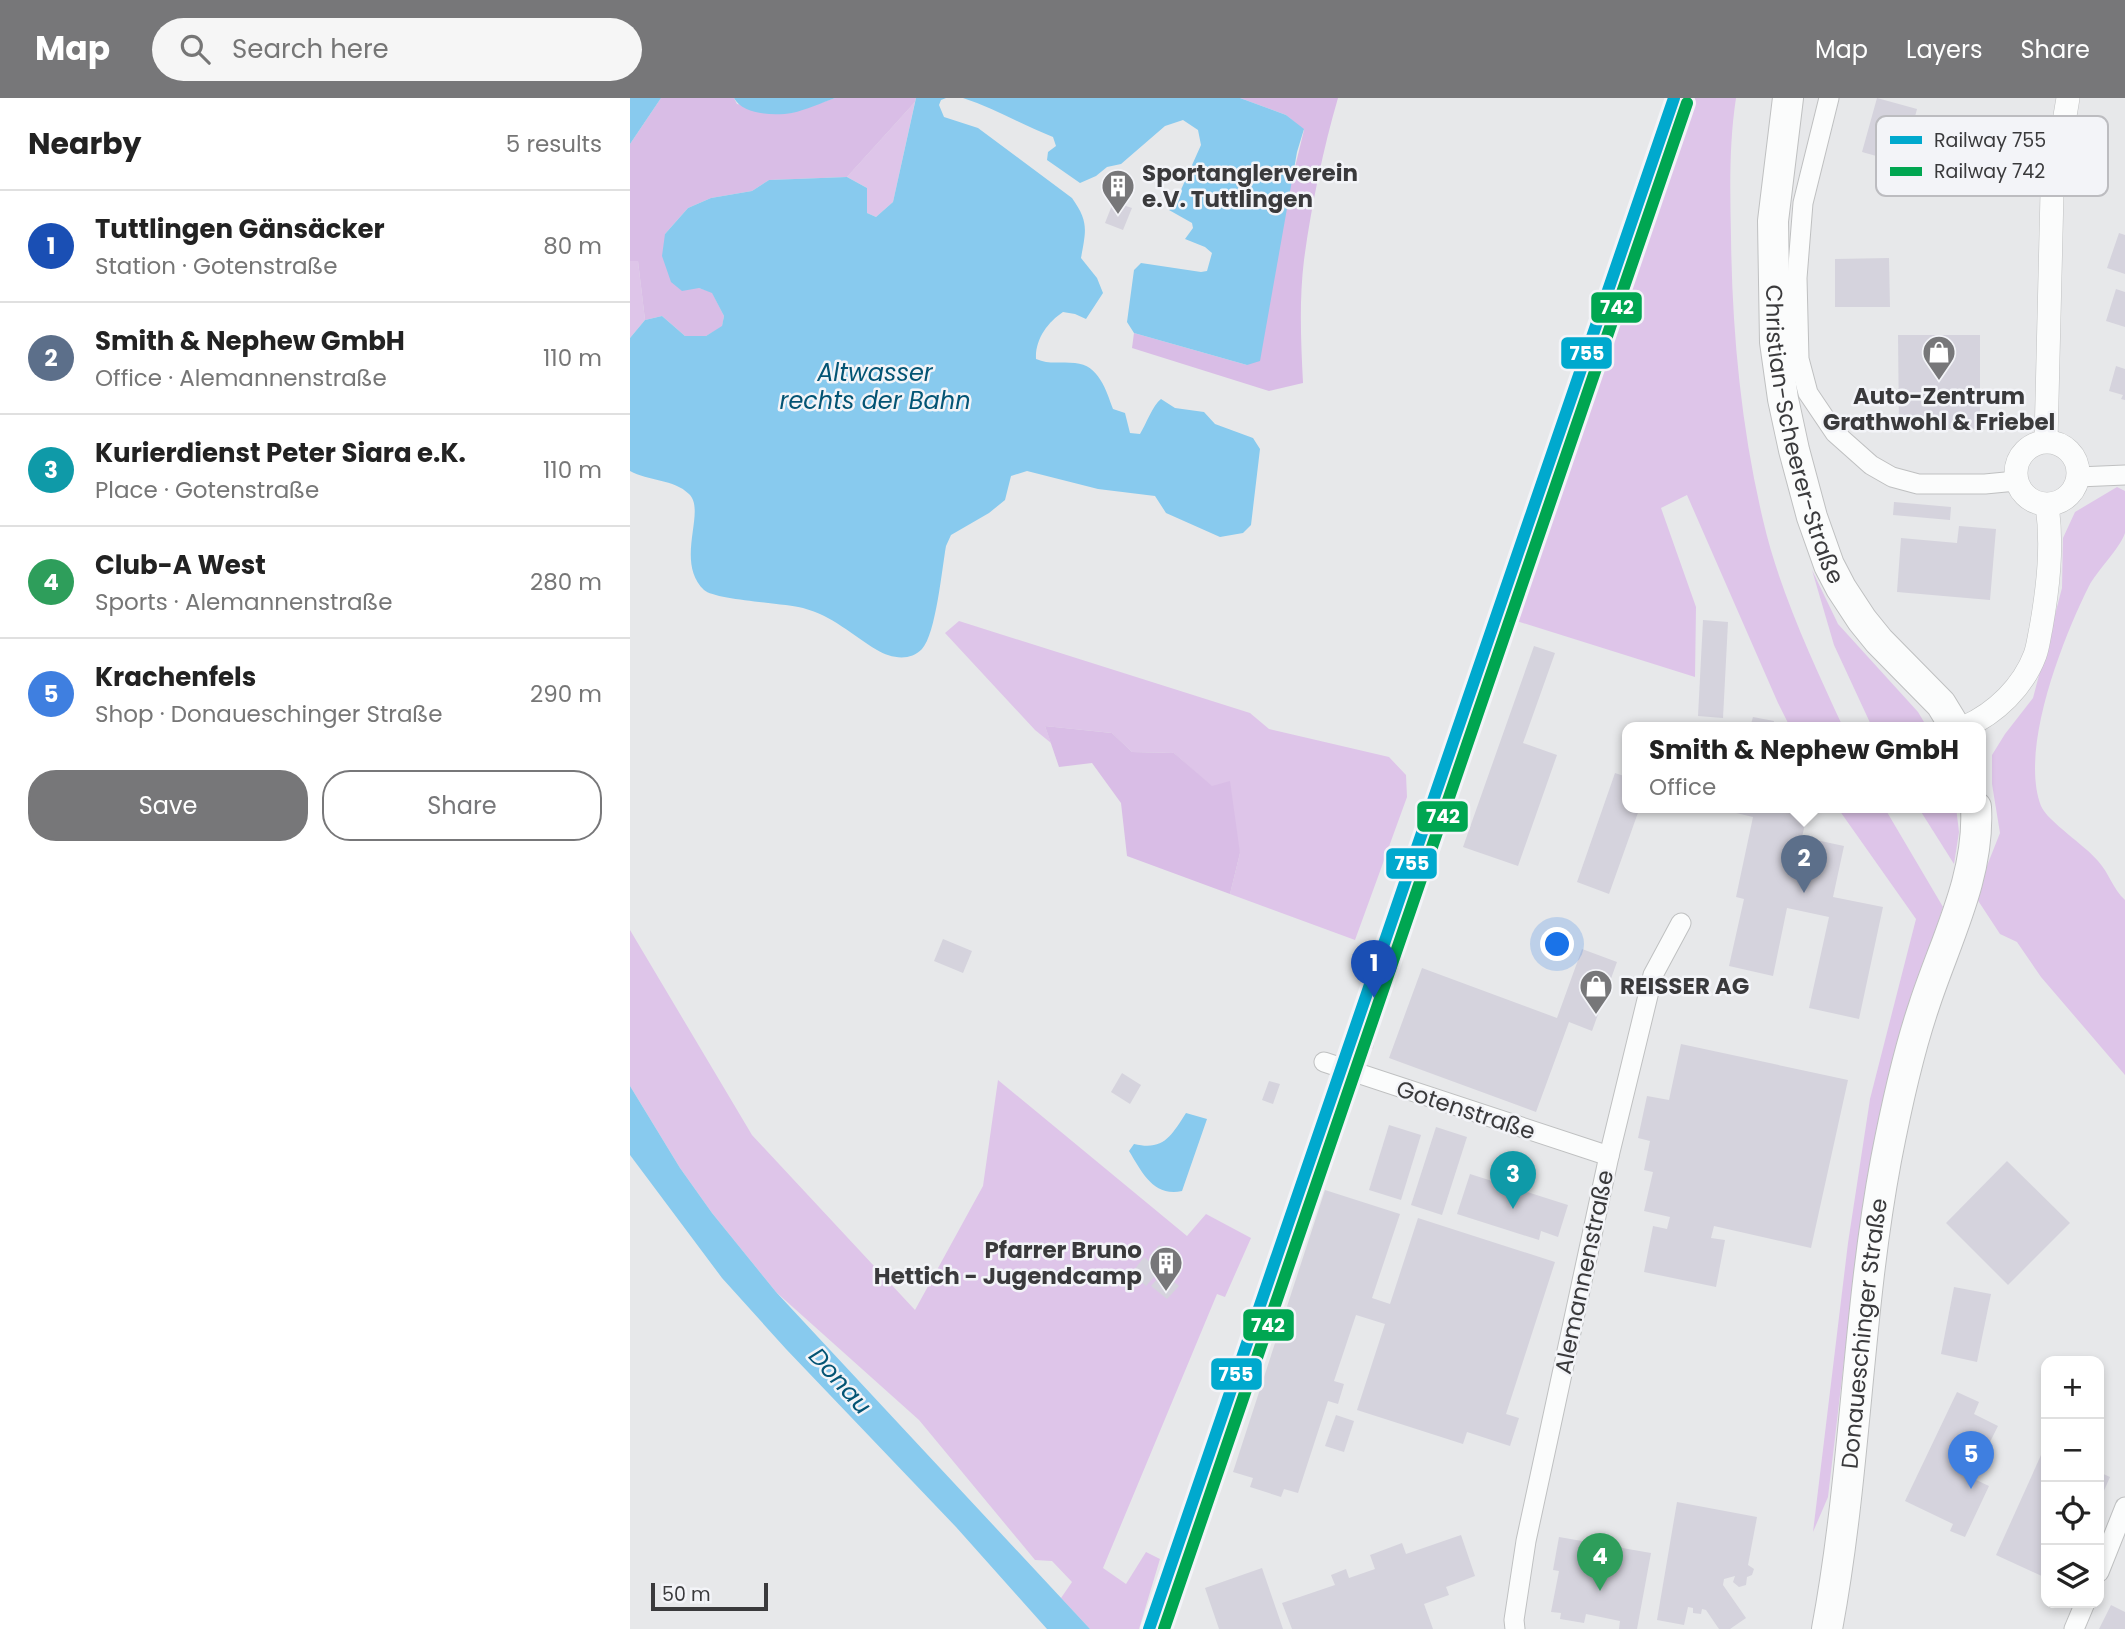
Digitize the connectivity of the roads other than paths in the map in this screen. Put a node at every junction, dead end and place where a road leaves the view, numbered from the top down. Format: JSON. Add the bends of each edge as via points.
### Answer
{"nodes":[{"id":1,"x":1788,"y":98,"type":"edge"},
{"id":2,"x":1829,"y":98,"type":"edge"},
{"id":3,"x":2068,"y":98,"type":"edge"},
{"id":4,"x":2065,"y":116,"type":"edge"},
{"id":5,"x":2052,"y":196,"type":"edge"},
{"id":6,"x":2046,"y":441,"type":"junction"},
{"id":7,"x":2125,"y":475,"type":"edge"},
{"id":8,"x":2078,"y":477,"type":"junction"},
{"id":9,"x":2016,"y":481,"type":"junction"},
{"id":10,"x":2047,"y":505,"type":"junction"},
{"id":11,"x":1952,"y":722,"type":"edge"},
{"id":12,"x":1976,"y":722,"type":"edge"},
{"id":13,"x":1976,"y":813,"type":"edge"},
{"id":14,"x":1681,"y":923,"type":"dead end"},
{"id":15,"x":1324,"y":1062,"type":"dead end"},
{"id":16,"x":1609,"y":1156,"type":"junction"},
{"id":17,"x":2125,"y":1507,"type":"edge"},
{"id":18,"x":2104,"y":1560,"type":"edge"},
{"id":19,"x":2083,"y":1608,"type":"edge"},
{"id":20,"x":1823,"y":1623,"type":"edge"},
{"id":21,"x":1515,"y":1629,"type":"edge"},
{"id":22,"x":2074,"y":1629,"type":"edge"}],
"edges":[{"from":1,"to":11,"type":"main road","name":"Christian-Scheerer-Straße","via":[[1773,221],[1775,342],[1798,464],[1812,517],[1841,587],[1861,620],[1941,704]]},
{"from":2,"to":9,"type":"street","via":[[1803,203],[1797,278],[1799,359],[1808,393],[1835,433],[1892,477],[1918,484]]},
{"from":3,"to":4,"type":"street"},
{"from":5,"to":6,"type":"street"},
{"from":6,"to":8,"type":"street","via":[[2074,456]]},
{"from":6,"to":9,"type":"street","via":[[2035,443],[2019,458]]},
{"from":7,"to":8,"type":"street"},
{"from":8,"to":10,"type":"street","via":[[2067,497]]},
{"from":9,"to":10,"type":"street","via":[[2028,499]]},
{"from":10,"to":12,"type":"street","via":[[2051,530],[2047,597],[2035,655],[2011,694]]},
{"from":13,"to":20,"type":"main road","name":"Donaueschinger Straße","via":[[1971,869],[1908,1058],[1886,1162],[1847,1496]]},
{"from":14,"to":16,"type":"street","name":"Alemannenstraße","via":[[1653,975]]},
{"from":15,"to":16,"type":"street","name":"Gotenstraße"},
{"from":16,"to":21,"type":"street","name":"Alemannenstraße","via":[[1526,1541]]},
{"from":17,"to":18,"type":"street"},
{"from":19,"to":22,"type":"street"}]}
